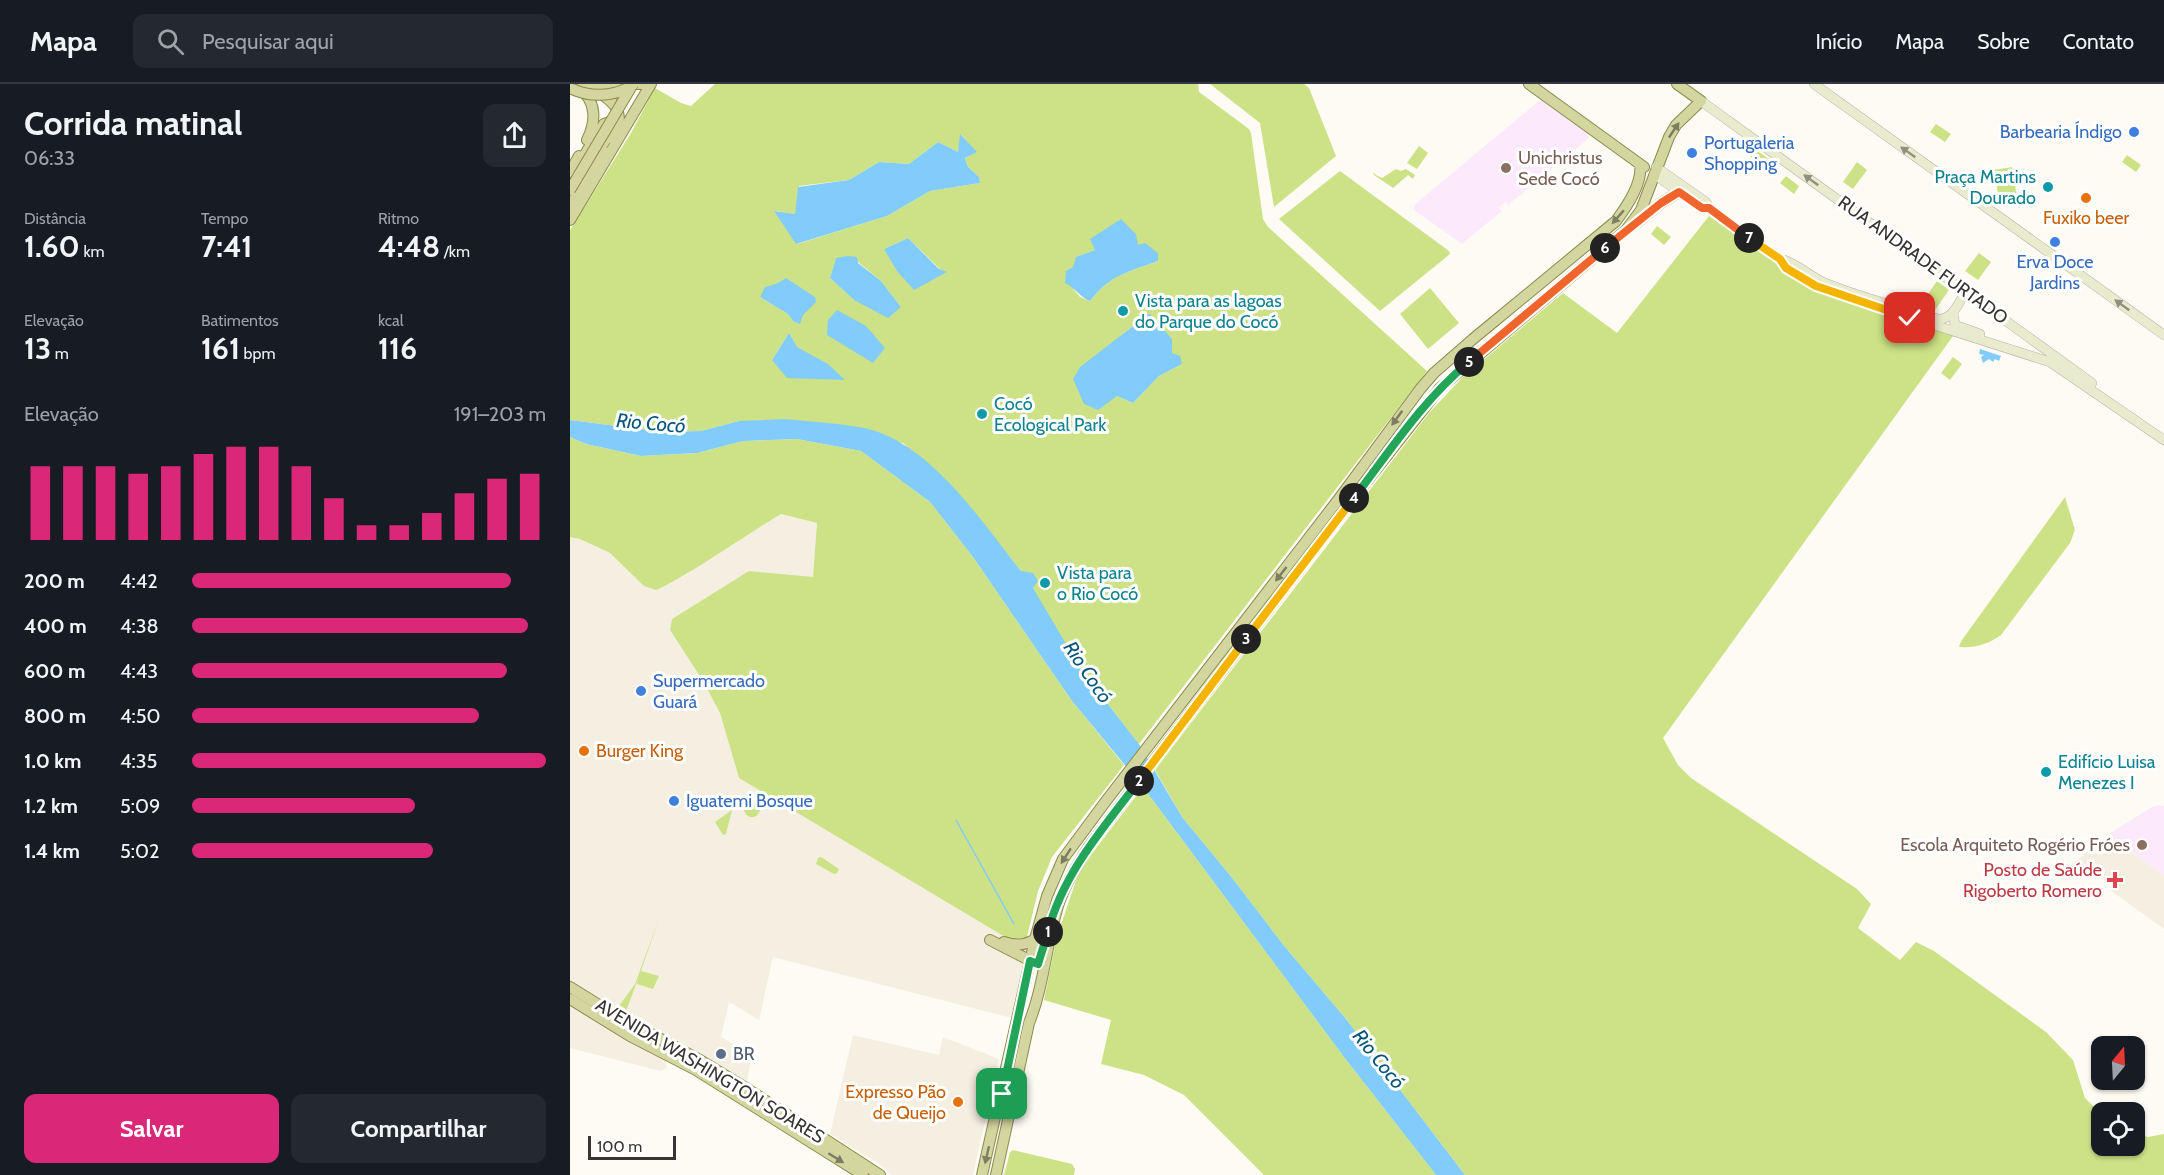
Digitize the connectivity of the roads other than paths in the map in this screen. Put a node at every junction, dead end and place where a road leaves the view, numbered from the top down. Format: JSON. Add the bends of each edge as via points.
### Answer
{"nodes":[{"id":1,"x":572,"y":84,"type":"edge"},
{"id":2,"x":587,"y":84,"type":"edge"},
{"id":3,"x":599,"y":84,"type":"edge"},
{"id":4,"x":621,"y":84,"type":"edge"},
{"id":5,"x":635,"y":84,"type":"edge"},
{"id":6,"x":642,"y":84,"type":"edge"},
{"id":7,"x":651,"y":84,"type":"edge"},
{"id":8,"x":1529,"y":84,"type":"edge"},
{"id":9,"x":1541,"y":84,"type":"edge"},
{"id":10,"x":1677,"y":84,"type":"edge"},
{"id":11,"x":1814,"y":84,"type":"edge"},
{"id":12,"x":570,"y":88,"type":"edge"},
{"id":13,"x":1701,"y":100,"type":"junction"},
{"id":14,"x":577,"y":161,"type":"junction"},
{"id":15,"x":1640,"y":164,"type":"junction"},
{"id":16,"x":1655,"y":170,"type":"junction"},
{"id":17,"x":570,"y":172,"type":"edge"},
{"id":18,"x":589,"y":174,"type":"junction"},
{"id":19,"x":570,"y":190,"type":"edge"},
{"id":20,"x":1679,"y":192,"type":"junction"},
{"id":21,"x":570,"y":206,"type":"edge"},
{"id":22,"x":1709,"y":208,"type":"junction"},
{"id":23,"x":570,"y":220,"type":"edge"},
{"id":24,"x":1626,"y":230,"type":"junction"},
{"id":25,"x":1966,"y":291,"type":"junction"},
{"id":26,"x":1953,"y":313,"type":"junction"},
{"id":27,"x":1911,"y":315,"type":"junction"},
{"id":28,"x":2164,"y":335,"type":"edge"},
{"id":29,"x":2017,"y":349,"type":"junction"},
{"id":30,"x":2136,"y":420,"type":"junction"},
{"id":31,"x":2164,"y":440,"type":"edge"},
{"id":32,"x":1376,"y":448,"type":"junction"},
{"id":33,"x":1371,"y":475,"type":"junction"},
{"id":34,"x":1347,"y":488,"type":"junction"},
{"id":35,"x":1334,"y":523,"type":"junction"},
{"id":36,"x":1057,"y":909,"type":"junction"},
{"id":37,"x":994,"y":939,"type":"junction"},
{"id":38,"x":1035,"y":939,"type":"junction"},
{"id":39,"x":1035,"y":960,"type":"junction"},
{"id":40,"x":1026,"y":976,"type":"junction"},
{"id":41,"x":570,"y":987,"type":"edge"},
{"id":42,"x":570,"y":999,"type":"edge"},
{"id":43,"x":1029,"y":1023,"type":"junction"},
{"id":44,"x":1002,"y":1094,"type":"junction"},
{"id":45,"x":1013,"y":1098,"type":"junction"},
{"id":46,"x":992,"y":1129,"type":"junction"},
{"id":47,"x":1005,"y":1132,"type":"junction"},
{"id":48,"x":880,"y":1174,"type":"edge"},
{"id":49,"x":863,"y":1175,"type":"edge"},
{"id":50,"x":982,"y":1175,"type":"edge"},
{"id":51,"x":996,"y":1175,"type":"edge"}],
"edges":[{"from":1,"to":14,"type":"main road","via":[[588,97],[593,110],[592,128]]},
{"from":2,"to":18,"type":"main road","via":[[614,104],[620,117],[617,129]]},
{"from":3,"to":4,"type":"main road"},
{"from":5,"to":6,"type":"main road"},
{"from":5,"to":12,"type":"main road","bridge":true,"via":[[606,95]]},
{"from":5,"to":19,"type":"main road","bridge":true},
{"from":7,"to":23,"type":"main road"},
{"from":8,"to":15,"type":"main road"},
{"from":9,"to":16,"type":"main road"},
{"from":10,"to":13,"type":"main road","name":"RUA ANDRADE FURTADO"},
{"from":28,"to":11,"type":"street","one_way":true},
{"from":16,"to":13,"type":"main road","one_way":true,"via":[[1676,125]]},
{"from":25,"to":13,"type":"street","name":"RUA ANDRADE FURTADO","one_way":true},
{"from":14,"to":17,"type":"main road"},
{"from":14,"to":18,"type":"main road","via":[[603,124],[610,122],[612,129]]},
{"from":15,"to":16,"type":"main road"},
{"from":15,"to":32,"type":"main road","one_way":true,"via":[[1628,205],[1616,221],[1434,373]]},
{"from":16,"to":20,"type":"street"},
{"from":16,"to":22,"type":"street","via":[[1706,202]]},
{"from":16,"to":24,"type":"main road","via":[[1641,210]]},
{"from":18,"to":21,"type":"main road"},
{"from":20,"to":22,"type":"street","via":[[1702,208]]},
{"from":20,"to":24,"type":"main road"},
{"from":22,"to":27,"type":"street","via":[[1780,259],[1786,268],[1816,286]]},
{"from":24,"to":33,"type":"main road","via":[[1446,382]]},
{"from":25,"to":26,"type":"street"},
{"from":25,"to":30,"type":"street","name":"RUA ANDRADE FURTADO","via":[[2133,412]]},
{"from":26,"to":27,"type":"street","via":[[1942,320]]},
{"from":26,"to":29,"type":"street","via":[[1953,322],[1958,326]]},
{"from":27,"to":29,"type":"street"},
{"from":29,"to":30,"type":"street","via":[[2050,362]]},
{"from":30,"to":31,"type":"street","name":"RUA ANDRADE FURTADO"},
{"from":32,"to":33,"type":"main road","via":[[1365,468],[1366,476]]},
{"from":32,"to":34,"type":"main road"},
{"from":33,"to":35,"type":"main road"},
{"from":34,"to":35,"type":"main road","via":[[1349,496]]},
{"from":34,"to":38,"type":"main road","one_way":true,"via":[[1063,859]]},
{"from":35,"to":36,"type":"main road","via":[[1076,866]]},
{"from":36,"to":39,"type":"main road"},
{"from":36,"to":43,"type":"main road"},
{"from":37,"to":38,"type":"main road","via":[[1020,945]]},
{"from":37,"to":39,"type":"main road"},
{"from":37,"to":40,"type":"main road","via":[[1021,962]]},
{"from":38,"to":39,"type":"main road"},
{"from":39,"to":40,"type":"main road"},
{"from":39,"to":43,"type":"main road"},
{"from":40,"to":44,"type":"main road"},
{"from":41,"to":48,"type":"main road","name":"AVENIDA WASHINGTON SOARES","via":[[698,1059]]},
{"from":42,"to":49,"type":"main road","name":"AVENIDA WASHINGTON SOARES","one_way":true,"via":[[696,1070]]},
{"from":43,"to":45,"type":"main road"},
{"from":44,"to":45,"type":"main road"},
{"from":44,"to":46,"type":"main road"},
{"from":45,"to":47,"type":"main road"},
{"from":46,"to":47,"type":"main road"},
{"from":46,"to":50,"type":"main road","one_way":true},
{"from":47,"to":51,"type":"main road"}]}
